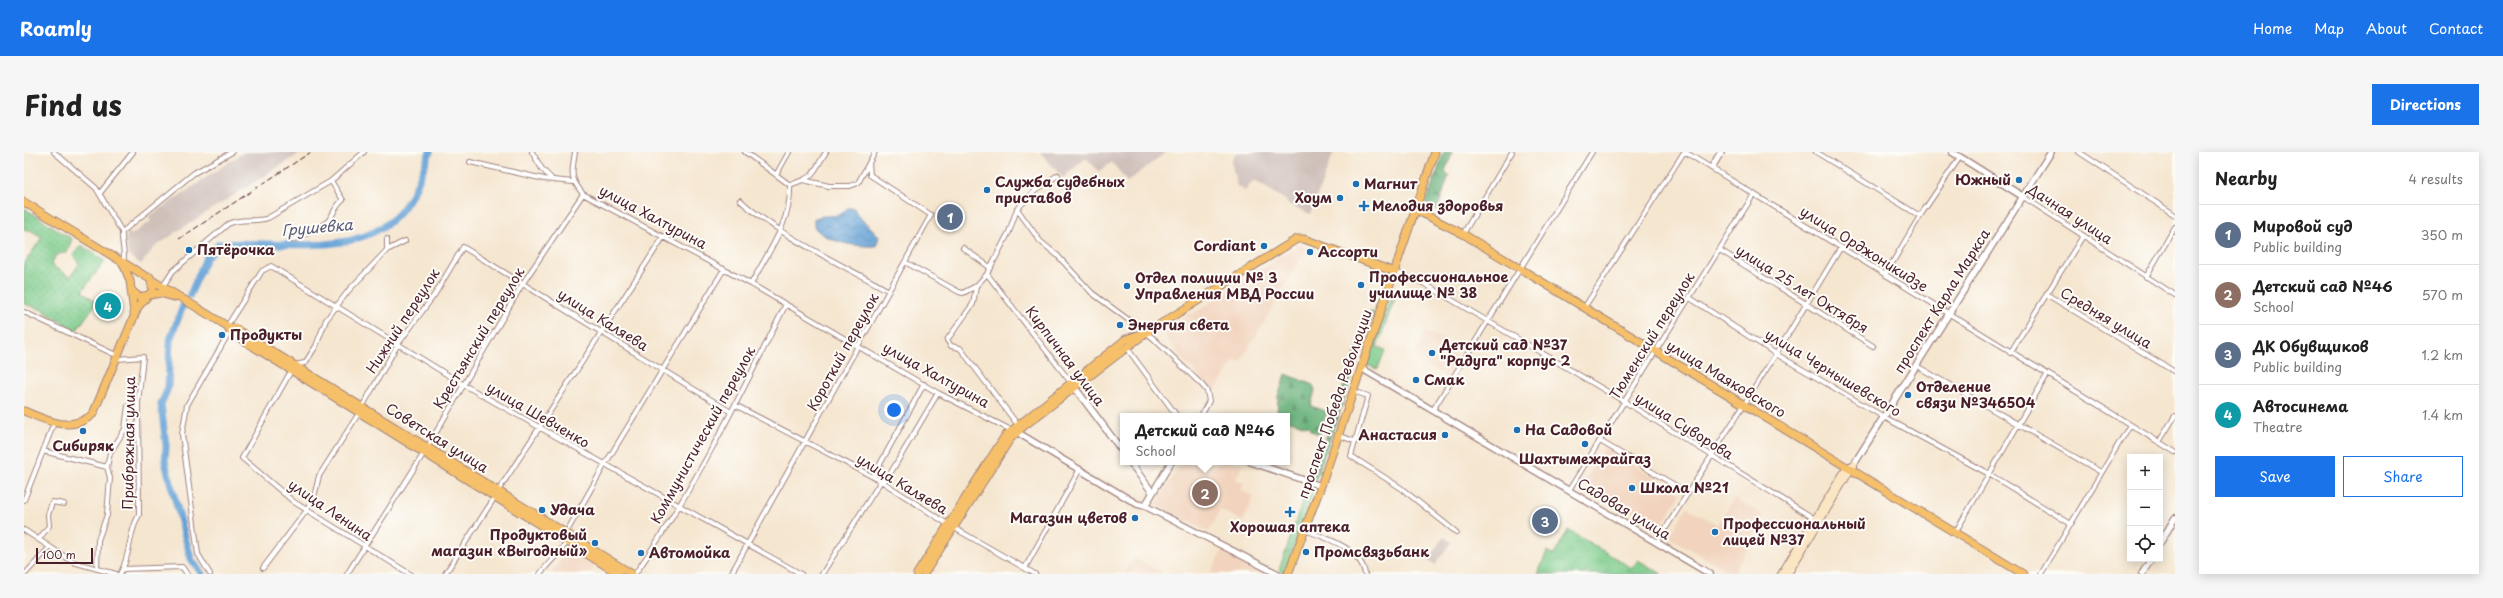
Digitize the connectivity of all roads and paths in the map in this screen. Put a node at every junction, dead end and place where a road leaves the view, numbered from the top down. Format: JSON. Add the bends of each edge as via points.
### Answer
{"nodes":[{"id":1,"x":54,"y":152,"type":"edge"},
{"id":2,"x":133,"y":152,"type":"edge"},
{"id":3,"x":232,"y":152,"type":"edge"},
{"id":4,"x":364,"y":152,"type":"edge"},
{"id":5,"x":532,"y":152,"type":"edge"},
{"id":6,"x":575,"y":152,"type":"edge"},
{"id":7,"x":746,"y":152,"type":"edge"},
{"id":8,"x":789,"y":152,"type":"edge"},
{"id":9,"x":826,"y":152,"type":"edge"},
{"id":10,"x":876,"y":152,"type":"edge"},
{"id":11,"x":1435,"y":152,"type":"edge"},
{"id":12,"x":1512,"y":152,"type":"edge"},
{"id":13,"x":1592,"y":152,"type":"edge"},
{"id":14,"x":1684,"y":152,"type":"edge"},
{"id":15,"x":1721,"y":152,"type":"edge"},
{"id":16,"x":1816,"y":152,"type":"edge"},
{"id":17,"x":1952,"y":152,"type":"edge"},
{"id":18,"x":2051,"y":152,"type":"edge"},
{"id":19,"x":2079,"y":152,"type":"edge"},
{"id":20,"x":226,"y":154,"type":"edge"},
{"id":21,"x":1960,"y":157,"type":"junction"},
{"id":22,"x":470,"y":162,"type":"dead end"},
{"id":23,"x":869,"y":163,"type":"junction"},
{"id":24,"x":1712,"y":167,"type":"junction"},
{"id":25,"x":776,"y":175,"type":"junction"},
{"id":26,"x":1058,"y":175,"type":"dead end"},
{"id":27,"x":552,"y":178,"type":"junction"},
{"id":28,"x":803,"y":180,"type":"junction"},
{"id":29,"x":331,"y":181,"type":"junction"},
{"id":30,"x":573,"y":182,"type":"junction"},
{"id":31,"x":790,"y":185,"type":"junction"},
{"id":32,"x":100,"y":193,"type":"junction"},
{"id":33,"x":583,"y":194,"type":"junction"},
{"id":34,"x":1754,"y":194,"type":"junction"},
{"id":35,"x":2022,"y":196,"type":"junction"},
{"id":36,"x":740,"y":200,"type":"dead end"},
{"id":37,"x":24,"y":202,"type":"edge"},
{"id":38,"x":1017,"y":209,"type":"junction"},
{"id":39,"x":1414,"y":209,"type":"junction"},
{"id":40,"x":2175,"y":215,"type":"edge"},
{"id":41,"x":1920,"y":216,"type":"junction"},
{"id":42,"x":2175,"y":227,"type":"edge"},
{"id":43,"x":780,"y":229,"type":"junction"},
{"id":44,"x":122,"y":232,"type":"junction"},
{"id":45,"x":1463,"y":234,"type":"junction"},
{"id":46,"x":664,"y":236,"type":"junction"},
{"id":47,"x":2082,"y":236,"type":"junction"},
{"id":48,"x":387,"y":239,"type":"dead end"},
{"id":49,"x":292,"y":240,"type":"dead end"},
{"id":50,"x":405,"y":241,"type":"dead end"},
{"id":51,"x":1841,"y":246,"type":"junction"},
{"id":52,"x":463,"y":247,"type":"joint"},
{"id":53,"x":963,"y":248,"type":"dead end"},
{"id":54,"x":388,"y":250,"type":"junction"},
{"id":55,"x":1720,"y":250,"type":"junction"},
{"id":56,"x":905,"y":262,"type":"junction"},
{"id":57,"x":123,"y":263,"type":"junction"},
{"id":58,"x":991,"y":268,"type":"junction"},
{"id":59,"x":724,"y":269,"type":"junction"},
{"id":60,"x":1520,"y":270,"type":"junction"},
{"id":61,"x":1395,"y":272,"type":"junction"},
{"id":62,"x":987,"y":274,"type":"junction"},
{"id":63,"x":1885,"y":275,"type":"junction"},
{"id":64,"x":148,"y":276,"type":"junction"},
{"id":65,"x":2146,"y":277,"type":"junction"},
{"id":66,"x":523,"y":283,"type":"junction"},
{"id":67,"x":751,"y":284,"type":"junction"},
{"id":68,"x":163,"y":286,"type":"junction"},
{"id":69,"x":976,"y":286,"type":"junction"},
{"id":70,"x":131,"y":289,"type":"junction"},
{"id":71,"x":889,"y":291,"type":"junction"},
{"id":72,"x":2046,"y":294,"type":"junction"},
{"id":73,"x":2175,"y":295,"type":"edge"},
{"id":74,"x":147,"y":296,"type":"junction"},
{"id":75,"x":1690,"y":298,"type":"junction"},
{"id":76,"x":183,"y":300,"type":"junction"},
{"id":77,"x":786,"y":304,"type":"junction"},
{"id":78,"x":1806,"y":304,"type":"junction"},
{"id":79,"x":337,"y":306,"type":"junction"},
{"id":80,"x":1584,"y":308,"type":"junction"},
{"id":81,"x":24,"y":312,"type":"edge"},
{"id":82,"x":1947,"y":314,"type":"junction"},
{"id":83,"x":134,"y":316,"type":"junction"},
{"id":84,"x":1488,"y":322,"type":"junction"},
{"id":85,"x":229,"y":329,"type":"junction"},
{"id":86,"x":602,"y":332,"type":"junction"},
{"id":87,"x":1146,"y":333,"type":"junction"},
{"id":88,"x":398,"y":344,"type":"junction"},
{"id":89,"x":858,"y":346,"type":"junction"},
{"id":90,"x":1873,"y":346,"type":"dead end"},
{"id":91,"x":1127,"y":348,"type":"junction"},
{"id":92,"x":1657,"y":352,"type":"junction"},
{"id":93,"x":2010,"y":353,"type":"junction"},
{"id":94,"x":1776,"y":354,"type":"junction"},
{"id":95,"x":118,"y":358,"type":"junction"},
{"id":96,"x":1915,"y":365,"type":"junction"},
{"id":97,"x":292,"y":368,"type":"junction"},
{"id":98,"x":1361,"y":368,"type":"junction"},
{"id":99,"x":663,"y":370,"type":"junction"},
{"id":100,"x":2175,"y":372,"type":"edge"},
{"id":101,"x":2047,"y":375,"type":"junction"},
{"id":102,"x":924,"y":384,"type":"junction"},
{"id":103,"x":464,"y":385,"type":"junction"},
{"id":104,"x":1073,"y":385,"type":"junction"},
{"id":105,"x":1353,"y":391,"type":"junction"},
{"id":106,"x":938,"y":393,"type":"junction"},
{"id":107,"x":1625,"y":402,"type":"junction"},
{"id":108,"x":138,"y":403,"type":"junction"},
{"id":109,"x":735,"y":405,"type":"junction"},
{"id":110,"x":1744,"y":405,"type":"junction"},
{"id":111,"x":360,"y":410,"type":"junction"},
{"id":112,"x":1433,"y":410,"type":"junction"},
{"id":113,"x":731,"y":412,"type":"junction"},
{"id":114,"x":1175,"y":413,"type":"edge"},
{"id":115,"x":1203,"y":413,"type":"edge"},
{"id":116,"x":26,"y":414,"type":"edge"},
{"id":117,"x":2175,"y":416,"type":"edge"},
{"id":118,"x":1884,"y":417,"type":"junction"},
{"id":119,"x":54,"y":423,"type":"junction"},
{"id":120,"x":2018,"y":424,"type":"junction"},
{"id":121,"x":2130,"y":425,"type":"junction"},
{"id":122,"x":539,"y":428,"type":"junction"},
{"id":123,"x":1015,"y":429,"type":"junction"},
{"id":124,"x":1338,"y":436,"type":"junction"},
{"id":125,"x":1354,"y":441,"type":"junction"},
{"id":126,"x":1600,"y":441,"type":"junction"},
{"id":127,"x":2159,"y":442,"type":"junction"},
{"id":128,"x":805,"y":443,"type":"junction"},
{"id":129,"x":1120,"y":448,"type":"edge"},
{"id":130,"x":43,"y":451,"type":"junction"},
{"id":131,"x":426,"y":451,"type":"junction"},
{"id":132,"x":2175,"y":452,"type":"edge"},
{"id":133,"x":1710,"y":456,"type":"junction"},
{"id":134,"x":1132,"y":465,"type":"edge"},
{"id":135,"x":1169,"y":465,"type":"edge"},
{"id":136,"x":1260,"y":465,"type":"edge"},
{"id":137,"x":604,"y":466,"type":"junction"},
{"id":138,"x":107,"y":467,"type":"junction"},
{"id":139,"x":1851,"y":467,"type":"junction"},
{"id":140,"x":1080,"y":469,"type":"junction"},
{"id":141,"x":2101,"y":472,"type":"junction"},
{"id":142,"x":1989,"y":474,"type":"junction"},
{"id":143,"x":873,"y":477,"type":"junction"},
{"id":144,"x":881,"y":481,"type":"junction"},
{"id":145,"x":1321,"y":486,"type":"junction"},
{"id":146,"x":1569,"y":490,"type":"junction"},
{"id":147,"x":1152,"y":492,"type":"junction"},
{"id":148,"x":1688,"y":492,"type":"junction"},
{"id":149,"x":496,"y":494,"type":"junction"},
{"id":150,"x":24,"y":500,"type":"edge"},
{"id":151,"x":64,"y":504,"type":"dead end"},
{"id":152,"x":678,"y":506,"type":"junction"},
{"id":153,"x":1145,"y":506,"type":"junction"},
{"id":154,"x":307,"y":510,"type":"junction"},
{"id":155,"x":1815,"y":518,"type":"junction"},
{"id":156,"x":2175,"y":518,"type":"edge"},
{"id":157,"x":2070,"y":524,"type":"junction"},
{"id":158,"x":951,"y":527,"type":"junction"},
{"id":159,"x":24,"y":530,"type":"edge"},
{"id":160,"x":1305,"y":530,"type":"junction"},
{"id":161,"x":1456,"y":532,"type":"dead end"},
{"id":162,"x":566,"y":533,"type":"junction"},
{"id":163,"x":1955,"y":533,"type":"junction"},
{"id":164,"x":2163,"y":538,"type":"edge"},
{"id":165,"x":39,"y":539,"type":"junction"},
{"id":166,"x":567,"y":542,"type":"junction"},
{"id":167,"x":1657,"y":542,"type":"junction"},
{"id":168,"x":749,"y":545,"type":"junction"},
{"id":169,"x":50,"y":547,"type":"junction"},
{"id":170,"x":365,"y":547,"type":"junction"},
{"id":171,"x":2149,"y":562,"type":"edge"},
{"id":172,"x":263,"y":568,"type":"dead end"},
{"id":173,"x":1025,"y":568,"type":"junction"},
{"id":174,"x":97,"y":569,"type":"junction"},
{"id":175,"x":123,"y":569,"type":"junction"},
{"id":176,"x":25,"y":574,"type":"edge"},
{"id":177,"x":116,"y":574,"type":"edge"},
{"id":178,"x":120,"y":574,"type":"edge"},
{"id":179,"x":187,"y":574,"type":"edge"},
{"id":180,"x":210,"y":574,"type":"edge"},
{"id":181,"x":347,"y":574,"type":"edge"},
{"id":182,"x":410,"y":574,"type":"edge"},
{"id":183,"x":445,"y":574,"type":"edge"},
{"id":184,"x":540,"y":574,"type":"edge"},
{"id":185,"x":618,"y":574,"type":"edge"},
{"id":186,"x":633,"y":574,"type":"edge"},
{"id":187,"x":731,"y":574,"type":"edge"},
{"id":188,"x":801,"y":574,"type":"edge"},
{"id":189,"x":822,"y":574,"type":"edge"},
{"id":190,"x":917,"y":574,"type":"edge"},
{"id":191,"x":924,"y":574,"type":"edge"},
{"id":192,"x":1035,"y":574,"type":"edge"},
{"id":193,"x":1278,"y":574,"type":"edge"},
{"id":194,"x":1288,"y":574,"type":"edge"},
{"id":195,"x":1365,"y":574,"type":"edge"},
{"id":196,"x":1710,"y":574,"type":"edge"},
{"id":197,"x":1781,"y":574,"type":"edge"},
{"id":198,"x":1788,"y":574,"type":"edge"},
{"id":199,"x":2023,"y":574,"type":"edge"},
{"id":200,"x":2041,"y":574,"type":"edge"},
{"id":201,"x":2142,"y":574,"type":"edge"}],
"edges":[{"from":1,"to":32,"type":"street"},
{"from":2,"to":32,"type":"street"},
{"from":3,"to":20,"type":"street"},
{"from":4,"to":29,"type":"street"},
{"from":5,"to":27,"type":"street","via":[[542,169]]},
{"from":6,"to":30,"type":"street","via":[[571,177]]},
{"from":7,"to":25,"type":"street"},
{"from":8,"to":25,"type":"street"},
{"from":9,"to":28,"type":"street","via":[[812,175]]},
{"from":10,"to":23,"type":"street"},
{"from":11,"to":39,"type":"main road","name":"проспект Победа Революции"},
{"from":12,"to":45,"type":"street"},
{"from":13,"to":60,"type":"street"},
{"from":14,"to":24,"type":"street","name":"улица Орджоникидзе"},
{"from":14,"to":80,"type":"street"},
{"from":15,"to":24,"type":"street"},
{"from":16,"to":41,"type":"street"},
{"from":17,"to":21,"type":"street","name":"Дачная улица"},
{"from":18,"to":35,"type":"street","name":"проспект Карла Маркса"},
{"from":19,"to":40,"type":"street"},
{"from":20,"to":44,"type":"street","via":[[194,173]]},
{"from":21,"to":35,"type":"street","name":"Дачная улица"},
{"from":21,"to":41,"type":"street"},
{"from":22,"to":27,"type":"street"},
{"from":23,"to":28,"type":"street","via":[[858,183],[850,186],[829,186]]},
{"from":23,"to":56,"type":"street","name":"Короткий переулок","via":[[870,175],[932,215]]},
{"from":24,"to":34,"type":"street","name":"улица Орджоникидзе"},
{"from":25,"to":31,"type":"street"},
{"from":26,"to":38,"type":"street","via":[[1036,190]]},
{"from":27,"to":30,"type":"street"},
{"from":28,"to":31,"type":"street"},
{"from":29,"to":49,"type":"street","via":[[343,200],[325,223]]},
{"from":29,"to":68,"type":"street","via":[[268,218],[236,220],[228,224],[173,271]]},
{"from":30,"to":33,"type":"street"},
{"from":31,"to":43,"type":"street","via":[[790,204]]},
{"from":32,"to":44,"type":"street"},
{"from":33,"to":46,"type":"street","name":"улица Халтурина"},
{"from":33,"to":66,"type":"street","name":"Крестьянский переулок"},
{"from":34,"to":51,"type":"street","name":"улица Орджоникидзе"},
{"from":34,"to":55,"type":"street","name":"Тюменский переулок"},
{"from":35,"to":47,"type":"street","name":"Дачная улица"},
{"from":35,"to":82,"type":"street","name":"проспект Карла Маркса"},
{"from":36,"to":43,"type":"street"},
{"from":37,"to":57,"type":"main road","name":"Советская улица"},
{"from":38,"to":58,"type":"street"},
{"from":38,"to":87,"type":"street","via":[[1040,241],[1057,255],[1092,293]]},
{"from":39,"to":45,"type":"main road","name":"улица Маяковского"},
{"from":39,"to":61,"type":"main road","name":"проспект Победа Революции"},
{"from":41,"to":63,"type":"street"},
{"from":42,"to":65,"type":"street"},
{"from":43,"to":67,"type":"street"},
{"from":43,"to":71,"type":"street"},
{"from":44,"to":57,"type":"street"},
{"from":45,"to":60,"type":"main road","name":"улица Маяковского"},
{"from":46,"to":59,"type":"street","name":"улица Халтурина"},
{"from":46,"to":86,"type":"street"},
{"from":47,"to":65,"type":"street","name":"Дачная улица"},
{"from":47,"to":72,"type":"street"},
{"from":48,"to":54,"type":"street"},
{"from":50,"to":54,"type":"street"},
{"from":51,"to":63,"type":"street","name":"улица Орджоникидзе"},
{"from":51,"to":78,"type":"street"},
{"from":52,"to":66,"type":"street","name":"улица Каляева"},
{"from":52,"to":88,"type":"street","name":"Нижний переулок","via":[[435,294]]},
{"from":53,"to":58,"type":"street"},
{"from":54,"to":79,"type":"street"},
{"from":55,"to":75,"type":"street","name":"Тюменский переулок"},
{"from":55,"to":78,"type":"street","name":"улица 25 лет Октября"},
{"from":56,"to":69,"type":"street","via":[[959,292],[963,293]]},
{"from":56,"to":71,"type":"street","name":"Короткий переулок"},
{"from":57,"to":64,"type":"main road","name":"Советская улица"},
{"from":57,"to":70,"type":"main road"},
{"from":58,"to":62,"type":"street"},
{"from":59,"to":67,"type":"street","name":"улица Халтурина"},
{"from":59,"to":99,"type":"street"},
{"from":60,"to":80,"type":"main road","name":"улица Маяковского"},
{"from":60,"to":84,"type":"street"},
{"from":61,"to":84,"type":"street","name":"улица Суворова","via":[[1423,283]]},
{"from":61,"to":87,"type":"main road","via":[[1297,239]]},
{"from":61,"to":98,"type":"main road","name":"проспект Победа Революции"},
{"from":62,"to":69,"type":"street"},
{"from":62,"to":104,"type":"street","name":"Кирпичная улица"},
{"from":63,"to":82,"type":"street","name":"улица Орджоникидзе"},
{"from":64,"to":68,"type":"main road","name":"Советская улица"},
{"from":64,"to":70,"type":"main road","via":[[134,278]]},
{"from":64,"to":74,"type":"main road","via":[[154,285]]},
{"from":65,"to":73,"type":"street","name":"Дачная улица"},
{"from":66,"to":86,"type":"street","name":"улица Каляева"},
{"from":66,"to":103,"type":"street","name":"Крестьянский переулок"},
{"from":67,"to":77,"type":"street","name":"улица Халтурина"},
{"from":68,"to":76,"type":"main road","name":"Советская улица"},
{"from":69,"to":123,"type":"street","name":"улица Халтурина","via":[[972,304],[947,340],[951,346],[960,348],[974,365]]},
{"from":70,"to":74,"type":"main road","via":[[139,297]]},
{"from":70,"to":83,"type":"main road"},
{"from":71,"to":89,"type":"street","name":"Короткий переулок"},
{"from":72,"to":93,"type":"street"},
{"from":72,"to":100,"type":"street","name":"Средняя улица"},
{"from":74,"to":76,"type":"main road","name":"Советская улица","via":[[164,293]]},
{"from":74,"to":83,"type":"main road","via":[[141,301]]},
{"from":75,"to":92,"type":"street","name":"Тюменский переулок"},
{"from":75,"to":94,"type":"street","name":"улица Чернышевского"},
{"from":76,"to":85,"type":"main road","name":"Советская улица"},
{"from":77,"to":89,"type":"street","name":"улица Халтурина"},
{"from":77,"to":109,"type":"street","name":"Коммунистический переулок"},
{"from":78,"to":90,"type":"street","name":"улица 25 лет Октября"},
{"from":78,"to":94,"type":"street"},
{"from":79,"to":85,"type":"street","name":"улица Шевченко","via":[[271,266],[262,271]]},
{"from":79,"to":88,"type":"street","name":"улица Шевченко"},
{"from":79,"to":97,"type":"street","via":[[326,320],[316,346],[305,363]]},
{"from":80,"to":92,"type":"main road","name":"улица Маяковского"},
{"from":81,"to":95,"type":"street"},
{"from":82,"to":93,"type":"street","name":"улица Орджоникидзе"},
{"from":82,"to":96,"type":"street","name":"проспект Карла Маркса"},
{"from":83,"to":95,"type":"main road"},
{"from":84,"to":107,"type":"street","name":"улица Суворова"},
{"from":84,"to":112,"type":"street"},
{"from":85,"to":97,"type":"main road","name":"Советская улица","via":[[236,329]]},
{"from":85,"to":180,"type":"street","via":[[187,405],[182,434],[198,554]]},
{"from":86,"to":99,"type":"street","name":"улица Каляева"},
{"from":86,"to":122,"type":"street"},
{"from":87,"to":91,"type":"main road"},
{"from":87,"to":104,"type":"main road","via":[[1126,339]]},
{"from":87,"to":115,"type":"street","via":[[1206,391],[1209,402]]},
{"from":88,"to":103,"type":"street","name":"улица Шевченко"},
{"from":88,"to":111,"type":"street","name":"Нижний переулок"},
{"from":89,"to":102,"type":"street","name":"улица Халтурина"},
{"from":89,"to":128,"type":"street","name":"Короткий переулок"},
{"from":91,"to":104,"type":"main road"},
{"from":91,"to":114,"type":"street"},
{"from":92,"to":107,"type":"street","name":"Тюменский переулок"},
{"from":92,"to":110,"type":"main road","name":"улица Маяковского"},
{"from":93,"to":101,"type":"street","name":"улица Орджоникидзе"},
{"from":94,"to":110,"type":"street"},
{"from":94,"to":118,"type":"street","name":"улица Чернышевского"},
{"from":95,"to":108,"type":"street","name":"Прибрежная улица","via":[[143,357]]},
{"from":95,"to":119,"type":"main road","via":[[93,414],[76,424]]},
{"from":96,"to":118,"type":"street","name":"проспект Карла Маркса"},
{"from":96,"to":120,"type":"street"},
{"from":97,"to":111,"type":"main road","name":"Советская улица"},
{"from":97,"to":154,"type":"street","name":"улица Ленина","via":[[242,458]]},
{"from":98,"to":105,"type":"main road","name":"проспект Победа Революции"},
{"from":98,"to":112,"type":"street","name":"Садовая улица"},
{"from":99,"to":113,"type":"street","name":"улица Каляева"},
{"from":99,"to":137,"type":"street"},
{"from":101,"to":120,"type":"street"},
{"from":101,"to":121,"type":"street","name":"улица Орджоникидзе"},
{"from":102,"to":106,"type":"street","name":"улица Халтурина"},
{"from":102,"to":143,"type":"street"},
{"from":103,"to":122,"type":"street","name":"улица Шевченко"},
{"from":103,"to":131,"type":"street","name":"Крестьянский переулок"},
{"from":104,"to":123,"type":"main road"},
{"from":104,"to":129,"type":"street","name":"Кирпичная улица"},
{"from":105,"to":124,"type":"main road","name":"проспект Победа Революции"},
{"from":105,"to":125,"type":"street","via":[[1368,396]]},
{"from":106,"to":123,"type":"street","name":"улица Халтурина"},
{"from":106,"to":144,"type":"street","via":[[887,479]]},
{"from":107,"to":126,"type":"street","name":"Тюменский переулок"},
{"from":107,"to":133,"type":"street","name":"улица Суворова"},
{"from":108,"to":138,"type":"street","via":[[128,406],[125,430],[110,453]]},
{"from":108,"to":175,"type":"street","name":"Прибрежная улица","via":[[139,515],[132,526]]},
{"from":109,"to":113,"type":"street","name":"Коммунистический переулок"},
{"from":109,"to":128,"type":"street","name":"улица Каляева"},
{"from":110,"to":133,"type":"street"},
{"from":110,"to":139,"type":"main road","name":"улица Маяковского"},
{"from":111,"to":131,"type":"main road","name":"Советская улица"},
{"from":111,"to":154,"type":"street","name":"Нижний переулок","via":[[319,476],[314,497]]},
{"from":112,"to":146,"type":"street","name":"Садовая улица"},
{"from":113,"to":152,"type":"street","name":"Коммунистический переулок"},
{"from":116,"to":119,"type":"main road"},
{"from":117,"to":127,"type":"street"},
{"from":118,"to":139,"type":"street","name":"проспект Карла Маркса"},
{"from":118,"to":142,"type":"street","name":"улица Чернышевского"},
{"from":119,"to":130,"type":"street"},
{"from":120,"to":141,"type":"street"},
{"from":120,"to":142,"type":"street"},
{"from":121,"to":127,"type":"street","name":"улица Орджоникидзе"},
{"from":121,"to":141,"type":"street"},
{"from":122,"to":137,"type":"street","name":"улица Шевченко"},
{"from":122,"to":149,"type":"street"},
{"from":123,"to":140,"type":"street","name":"улица Халтурина"},
{"from":123,"to":158,"type":"main road"},
{"from":124,"to":125,"type":"street"},
{"from":124,"to":145,"type":"main road","name":"проспект Победа Революции"},
{"from":125,"to":161,"type":"street","via":[[1351,456],[1401,488]]},
{"from":126,"to":146,"type":"street","name":"Тюменский переулок"},
{"from":126,"to":148,"type":"street"},
{"from":127,"to":132,"type":"street","name":"улица Орджоникидзе"},
{"from":128,"to":143,"type":"street","name":"улица Каляева"},
{"from":128,"to":168,"type":"street","name":"Короткий переулок"},
{"from":130,"to":138,"type":"street"},
{"from":130,"to":150,"type":"street"},
{"from":131,"to":149,"type":"main road","name":"Советская улица"},
{"from":131,"to":170,"type":"street","name":"Крестьянский переулок"},
{"from":133,"to":148,"type":"street"},
{"from":133,"to":155,"type":"street","name":"улица Суворова"},
{"from":134,"to":147,"type":"street"},
{"from":135,"to":147,"type":"street"},
{"from":136,"to":145,"type":"street"},
{"from":137,"to":152,"type":"street","name":"улица Шевченко"},
{"from":137,"to":162,"type":"street"},
{"from":138,"to":174,"type":"street","via":[[110,478],[107,515],[98,540]]},
{"from":139,"to":155,"type":"main road","name":"проспект Карла Маркса"},
{"from":139,"to":163,"type":"main road","name":"улица Маяковского"},
{"from":139,"to":198,"type":"main road","name":"проспект Карла Маркса"},
{"from":140,"to":153,"type":"street","name":"улица Халтурина","via":[[1137,504]]},
{"from":140,"to":173,"type":"street"},
{"from":141,"to":157,"type":"street"},
{"from":142,"to":157,"type":"street","name":"улица Чернышевского"},
{"from":142,"to":163,"type":"street"},
{"from":143,"to":144,"type":"street","name":"улица Каляева"},
{"from":144,"to":158,"type":"street","name":"улица Каляева"},
{"from":144,"to":189,"type":"street"},
{"from":145,"to":160,"type":"main road","name":"проспект Победа Революции"},
{"from":146,"to":167,"type":"street","name":"Садовая улица"},
{"from":147,"to":153,"type":"street"},
{"from":148,"to":167,"type":"street"},
{"from":149,"to":162,"type":"main road","name":"Советская улица"},
{"from":149,"to":166,"type":"main road","name":"Советская улица"},
{"from":149,"to":183,"type":"street"},
{"from":151,"to":165,"type":"street","via":[[52,502],[48,515],[49,526]]},
{"from":152,"to":168,"type":"street","name":"улица Шевченко"},
{"from":152,"to":186,"type":"street","name":"Коммунистический переулок"},
{"from":153,"to":193,"type":"street","name":"улица Халтурина"},
{"from":154,"to":170,"type":"street","name":"улица Ленина"},
{"from":154,"to":172,"type":"street","name":"Нижний переулок"},
{"from":155,"to":197,"type":"main road","name":"проспект Карла Маркса"},
{"from":156,"to":164,"type":"street"},
{"from":157,"to":200,"type":"street"},
{"from":158,"to":173,"type":"street","name":"улица Каляева"},
{"from":158,"to":190,"type":"main road"},
{"from":158,"to":191,"type":"main road"},
{"from":159,"to":165,"type":"street"},
{"from":160,"to":194,"type":"main road","name":"проспект Победа Революции"},
{"from":160,"to":195,"type":"street","via":[[1351,552],[1361,561]]},
{"from":162,"to":186,"type":"main road","name":"Советская улица"},
{"from":163,"to":199,"type":"main road","name":"улица Маяковского"},
{"from":165,"to":169,"type":"street"},
{"from":166,"to":184,"type":"street"},
{"from":166,"to":185,"type":"main road","name":"Советская улица"},
{"from":167,"to":196,"type":"street","name":"Садовая улица"},
{"from":168,"to":187,"type":"street","name":"Короткий переулок"},
{"from":168,"to":188,"type":"street","name":"улица Шевченко"},
{"from":169,"to":174,"type":"street","via":[[73,562]]},
{"from":169,"to":176,"type":"street"},
{"from":170,"to":181,"type":"street","name":"Крестьянский переулок"},
{"from":170,"to":182,"type":"street","name":"улица Ленина"},
{"from":171,"to":201,"type":"street"},
{"from":173,"to":192,"type":"street","name":"улица Каляева"},
{"from":174,"to":177,"type":"street"},
{"from":175,"to":178,"type":"street","name":"Прибрежная улица"},
{"from":175,"to":179,"type":"street","via":[[182,567]]}]}
